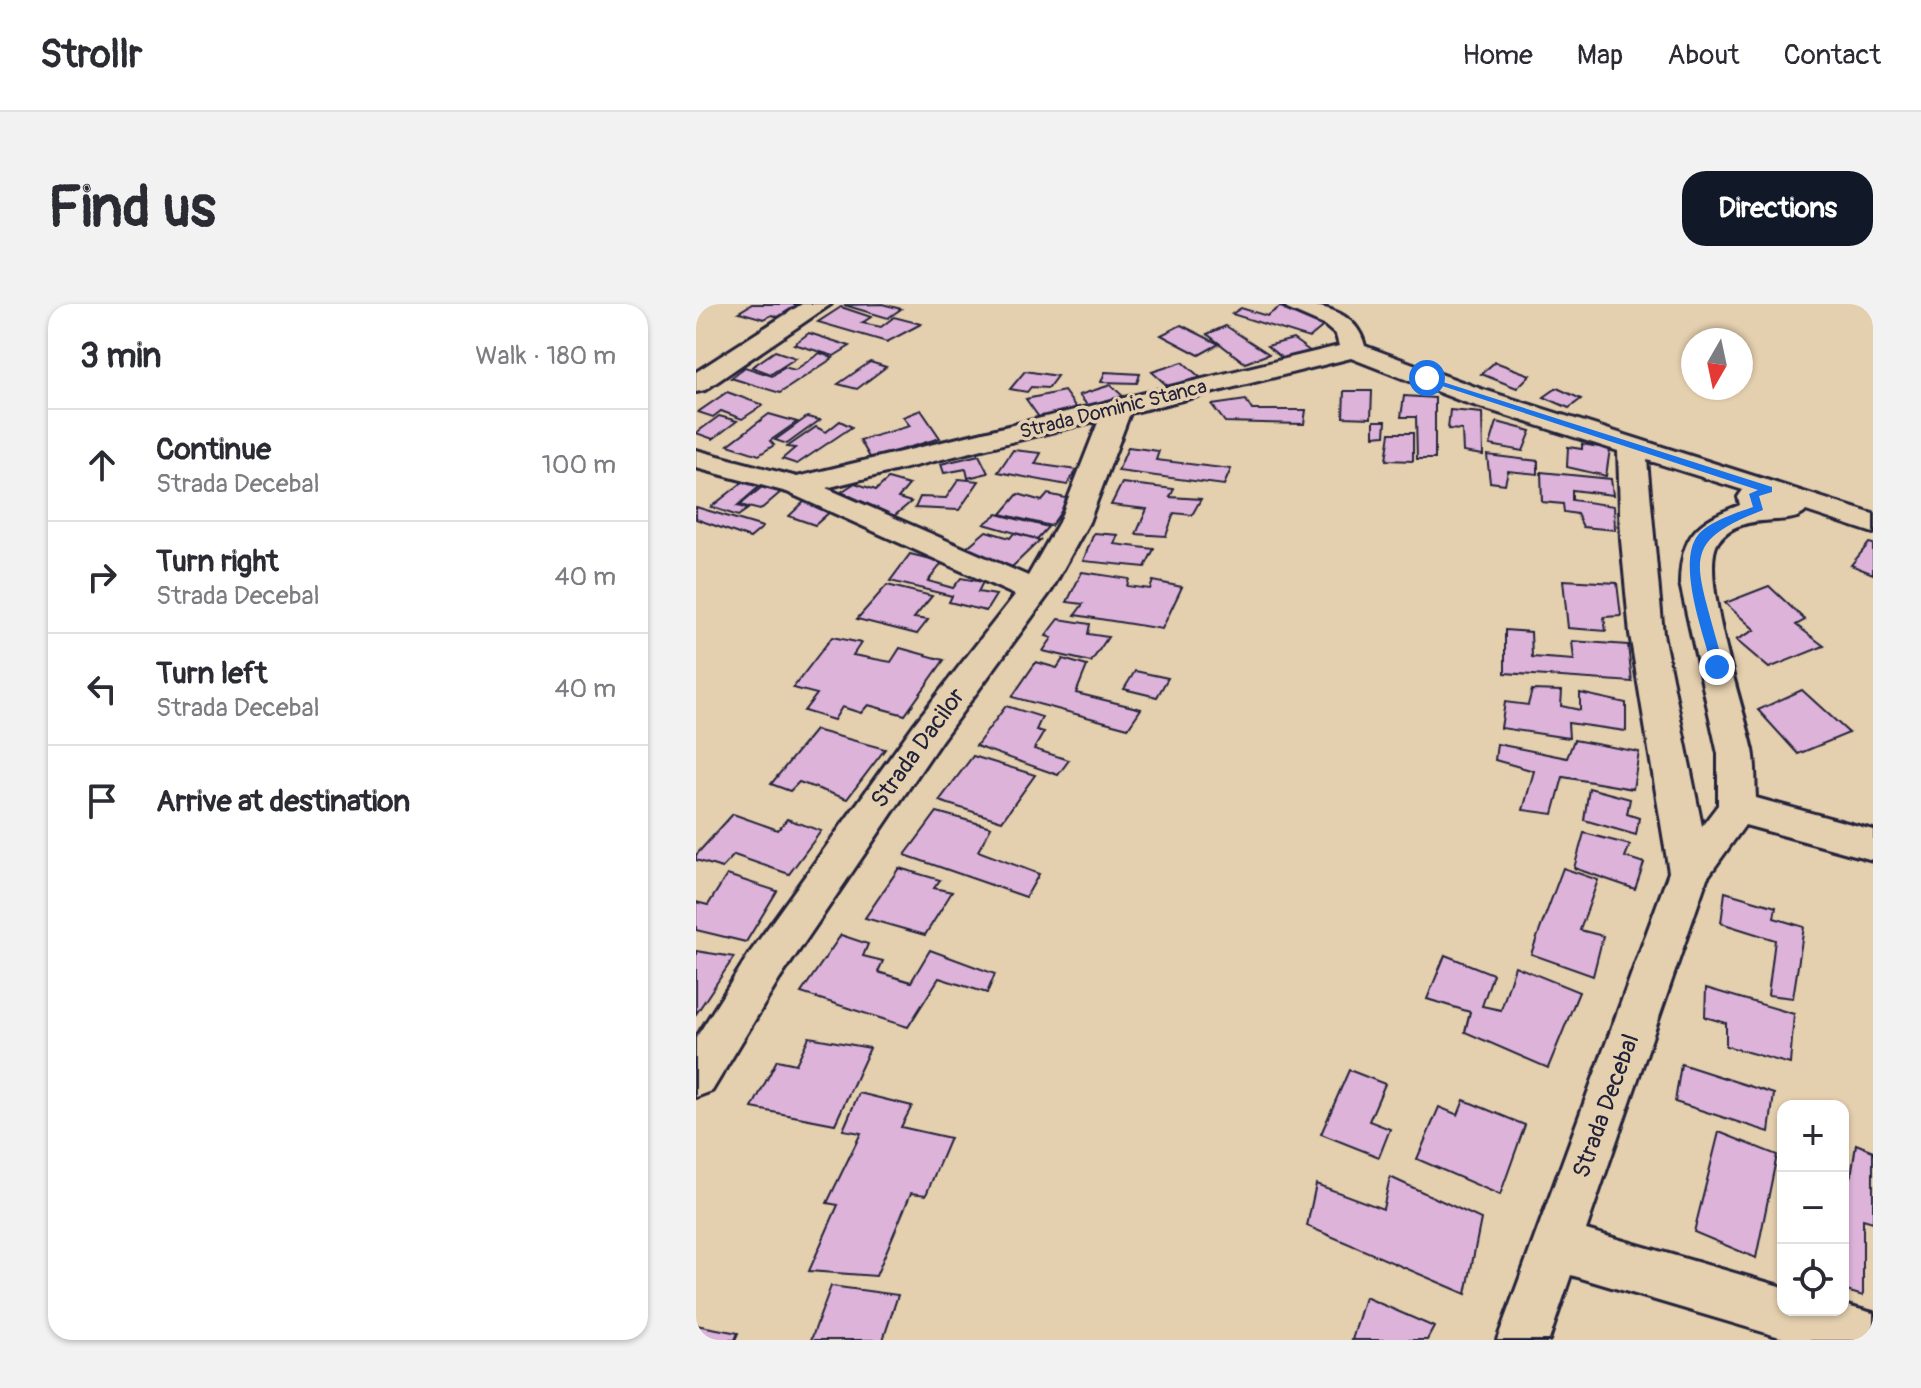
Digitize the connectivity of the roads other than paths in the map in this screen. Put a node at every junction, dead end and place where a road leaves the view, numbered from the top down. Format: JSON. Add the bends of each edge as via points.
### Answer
{"nodes":[{"id":1,"x":819,"y":304,"type":"edge"},
{"id":2,"x":1296,"y":304,"type":"edge"},
{"id":3,"x":1353,"y":350,"type":"junction"},
{"id":4,"x":696,"y":384,"type":"edge"},
{"id":5,"x":1118,"y":408,"type":"junction"},
{"id":6,"x":1632,"y":445,"type":"junction"},
{"id":7,"x":696,"y":459,"type":"edge"},
{"id":8,"x":797,"y":486,"type":"junction"},
{"id":9,"x":1771,"y":497,"type":"junction"},
{"id":10,"x":1873,"y":524,"type":"edge"},
{"id":11,"x":1035,"y":591,"type":"junction"},
{"id":12,"x":1737,"y":808,"type":"junction"},
{"id":13,"x":1873,"y":845,"type":"edge"},
{"id":14,"x":1689,"y":872,"type":"junction"},
{"id":15,"x":696,"y":1077,"type":"edge"},
{"id":16,"x":1556,"y":1246,"type":"junction"},
{"id":17,"x":1873,"y":1339,"type":"edge"},
{"id":18,"x":1523,"y":1340,"type":"edge"}],
"edges":[{"from":1,"to":4,"type":"street"},
{"from":2,"to":3,"type":"street","via":[[1341,326],[1353,340]]},
{"from":3,"to":5,"type":"street","name":"Strada Dominic Stanca"},
{"from":3,"to":6,"type":"street","via":[[1471,395]]},
{"from":5,"to":8,"type":"street","name":"Strada Dominic Stanca"},
{"from":5,"to":11,"type":"street","name":"Strada Dacilor","via":[[1074,522]]},
{"from":6,"to":9,"type":"street"},
{"from":6,"to":14,"type":"street","name":"Strada Decebal","via":[[1632,490],[1656,693],[1685,822]]},
{"from":7,"to":8,"type":"street","name":"Strada Dominic Stanca"},
{"from":8,"to":11,"type":"street","name":"Strada Dominic Stanca"},
{"from":9,"to":10,"type":"street"},
{"from":9,"to":12,"type":"street","via":[[1702,537],[1695,558],[1696,583],[1736,754]]},
{"from":11,"to":15,"type":"street","name":"Strada Dacilor","via":[[928,732],[764,967]]},
{"from":12,"to":13,"type":"street"},
{"from":12,"to":14,"type":"street","name":"Strada Decebal"},
{"from":14,"to":16,"type":"street","name":"Strada Decebal"},
{"from":16,"to":17,"type":"street"},
{"from":16,"to":18,"type":"street","name":"Strada Decebal"}]}
